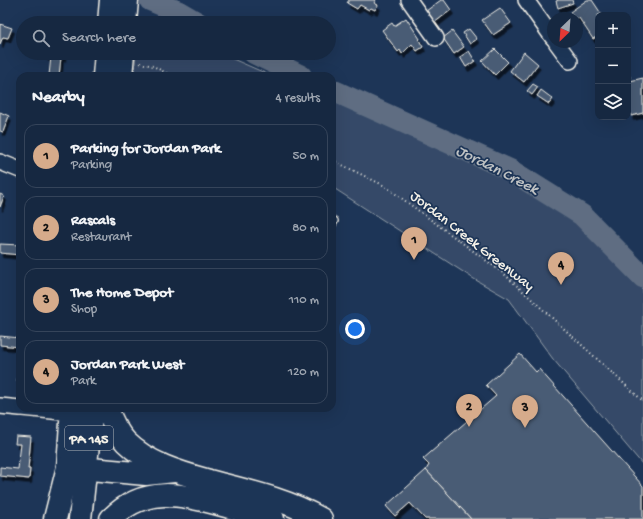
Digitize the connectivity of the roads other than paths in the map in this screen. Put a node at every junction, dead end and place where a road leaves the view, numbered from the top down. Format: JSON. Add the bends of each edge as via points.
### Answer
{"nodes":[{"id":1,"x":111,"y":0,"type":"edge"},
{"id":2,"x":127,"y":0,"type":"edge"},
{"id":3,"x":409,"y":0,"type":"edge"},
{"id":4,"x":526,"y":0,"type":"edge"},
{"id":5,"x":110,"y":16,"type":"edge"},
{"id":6,"x":126,"y":16,"type":"edge"},
{"id":7,"x":547,"y":30,"type":"edge"},
{"id":8,"x":436,"y":38,"type":"dead end"},
{"id":9,"x":560,"y":48,"type":"edge"},
{"id":10,"x":105,"y":60,"type":"edge"},
{"id":11,"x":130,"y":60,"type":"edge"},
{"id":12,"x":570,"y":61,"type":"dead end"},
{"id":13,"x":104,"y":72,"type":"edge"},
{"id":14,"x":123,"y":72,"type":"edge"},
{"id":15,"x":0,"y":162,"type":"edge"},
{"id":16,"x":16,"y":168,"type":"edge"},
{"id":17,"x":0,"y":406,"type":"edge"},
{"id":18,"x":16,"y":408,"type":"edge"},
{"id":19,"x":79,"y":412,"type":"edge"},
{"id":20,"x":108,"y":412,"type":"edge"},
{"id":21,"x":76,"y":468,"type":"junction"},
{"id":22,"x":176,"y":471,"type":"junction"},
{"id":23,"x":55,"y":519,"type":"edge"},
{"id":24,"x":64,"y":519,"type":"edge"},
{"id":25,"x":80,"y":519,"type":"edge"},
{"id":26,"x":111,"y":519,"type":"edge"},
{"id":27,"x":273,"y":519,"type":"edge"},
{"id":28,"x":321,"y":519,"type":"edge"}],
"edges":[{"from":1,"to":5,"type":"main road"},
{"from":2,"to":6,"type":"main road"},
{"from":3,"to":8,"type":"street"},
{"from":4,"to":7,"type":"street"},
{"from":9,"to":12,"type":"street"},
{"from":10,"to":13,"type":"main road"},
{"from":11,"to":14,"type":"main road"},
{"from":15,"to":16,"type":"street"},
{"from":17,"to":18,"type":"street"},
{"from":19,"to":21,"type":"main road","number":"PA 145"},
{"from":20,"to":22,"type":"main road","via":[[126,443],[152,460]]},
{"from":21,"to":22,"type":"main road","via":[[146,474]]},
{"from":21,"to":23,"type":"main road"},
{"from":21,"to":24,"type":"main road","number":"PA 145"},
{"from":21,"to":25,"type":"main road","number":"PA 145"},
{"from":22,"to":28,"type":"main road","via":[[290,504]]},
{"from":26,"to":27,"type":"main road","via":[[122,509],[139,500],[158,495],[197,498]]}]}
